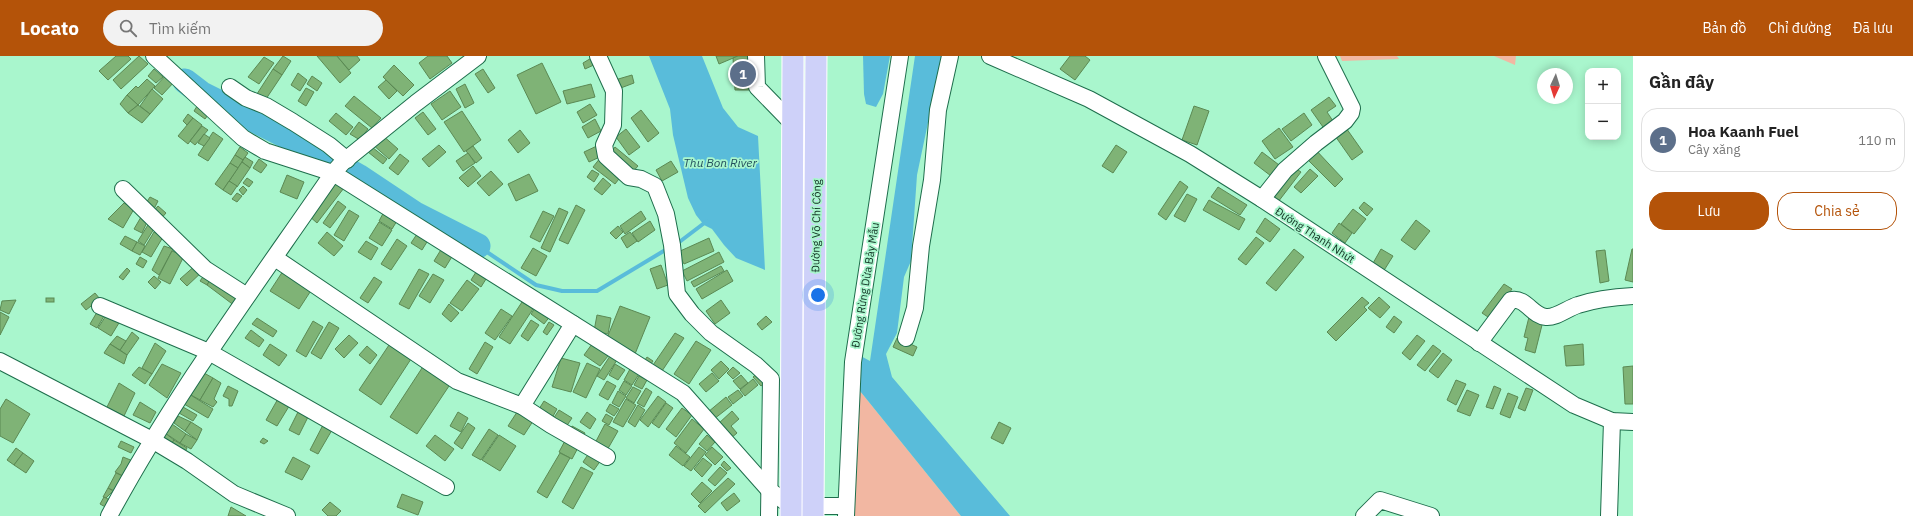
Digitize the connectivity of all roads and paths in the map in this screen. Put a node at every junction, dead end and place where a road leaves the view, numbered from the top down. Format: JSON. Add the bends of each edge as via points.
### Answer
{"nodes":[{"id":1,"x":154,"y":56,"type":"edge"},
{"id":2,"x":478,"y":56,"type":"edge"},
{"id":3,"x":598,"y":56,"type":"edge"},
{"id":4,"x":756,"y":56,"type":"edge"},
{"id":5,"x":793,"y":56,"type":"edge"},
{"id":6,"x":816,"y":56,"type":"edge"},
{"id":7,"x":900,"y":56,"type":"edge"},
{"id":8,"x":950,"y":56,"type":"edge"},
{"id":9,"x":990,"y":56,"type":"edge"},
{"id":10,"x":1326,"y":56,"type":"edge"},
{"id":11,"x":230,"y":87,"type":"dead end"},
{"id":12,"x":793,"y":124,"type":"junction"},
{"id":13,"x":341,"y":165,"type":"junction"},
{"id":14,"x":123,"y":189,"type":"dead end"},
{"id":15,"x":1262,"y":199,"type":"junction"},
{"id":16,"x":275,"y":258,"type":"junction"},
{"id":17,"x":247,"y":296,"type":"junction"},
{"id":18,"x":1633,"y":296,"type":"edge"},
{"id":19,"x":100,"y":306,"type":"dead end"},
{"id":20,"x":573,"y":324,"type":"junction"},
{"id":21,"x":906,"y":338,"type":"dead end"},
{"id":22,"x":1479,"y":343,"type":"junction"},
{"id":23,"x":209,"y":352,"type":"junction"},
{"id":24,"x":0,"y":361,"type":"edge"},
{"id":25,"x":522,"y":406,"type":"junction"},
{"id":26,"x":1612,"y":421,"type":"junction"},
{"id":27,"x":1633,"y":422,"type":"edge"},
{"id":28,"x":152,"y":440,"type":"junction"},
{"id":29,"x":607,"y":457,"type":"dead end"},
{"id":30,"x":446,"y":487,"type":"dead end"},
{"id":31,"x":769,"y":490,"type":"junction"},
{"id":32,"x":791,"y":511,"type":"edge"},
{"id":33,"x":813,"y":511,"type":"edge"},
{"id":34,"x":846,"y":511,"type":"edge"},
{"id":35,"x":110,"y":516,"type":"edge"},
{"id":36,"x":287,"y":516,"type":"edge"},
{"id":37,"x":769,"y":516,"type":"edge"},
{"id":38,"x":1364,"y":516,"type":"edge"},
{"id":39,"x":1431,"y":516,"type":"edge"},
{"id":40,"x":1609,"y":516,"type":"edge"}],
"edges":[{"from":1,"to":13,"type":"street","via":[[243,138],[265,151]]},
{"from":2,"to":13,"type":"street","via":[[416,102]]},
{"from":3,"to":31,"type":"street","via":[[614,91],[613,125],[604,145],[605,152],[629,177],[641,179],[654,186],[666,214],[671,237],[677,294],[712,334],[771,379]]},
{"from":4,"to":12,"type":"street","via":[[757,87]]},
{"from":5,"to":12,"type":"main road"},
{"from":6,"to":33,"type":"main road","name":"Đường Võ Chí Công"},
{"from":7,"to":34,"type":"street","name":"Đường Rừng Dừa Bảy Mẫu","via":[[853,362]]},
{"from":8,"to":21,"type":"street","via":[[938,110],[932,180],[915,308]]},
{"from":9,"to":15,"type":"street","name":"Đường Thanh Nhứt","via":[[1089,99],[1190,154]]},
{"from":10,"to":15,"type":"street","via":[[1352,108],[1351,113],[1345,121],[1285,170]]},
{"from":11,"to":13,"type":"street","via":[[329,145]]},
{"from":12,"to":32,"type":"main road"},
{"from":13,"to":16,"type":"street"},
{"from":13,"to":20,"type":"street"},
{"from":14,"to":17,"type":"street","via":[[205,269]]},
{"from":15,"to":22,"type":"street","name":"Đường Thanh Nhứt"},
{"from":16,"to":17,"type":"street"},
{"from":16,"to":25,"type":"street","via":[[457,381]]},
{"from":17,"to":23,"type":"street"},
{"from":18,"to":22,"type":"street","via":[[1596,300],[1546,317],[1539,315],[1520,300],[1511,300]]},
{"from":19,"to":23,"type":"street"},
{"from":20,"to":25,"type":"street"},
{"from":20,"to":31,"type":"street","via":[[683,393]]},
{"from":22,"to":26,"type":"street","name":"Đường Thanh Nhứt","via":[[1574,406]]},
{"from":23,"to":28,"type":"street"},
{"from":23,"to":30,"type":"street"},
{"from":24,"to":28,"type":"street"},
{"from":25,"to":29,"type":"street"},
{"from":26,"to":27,"type":"street","name":"Đường Thanh Nhứt"},
{"from":26,"to":40,"type":"street"},
{"from":28,"to":35,"type":"street"},
{"from":28,"to":36,"type":"street","via":[[234,494]]},
{"from":31,"to":32,"type":"street"},
{"from":31,"to":37,"type":"street"},
{"from":32,"to":33,"type":"street"},
{"from":33,"to":34,"type":"street"},
{"from":38,"to":39,"type":"street","via":[[1380,500]]}]}
